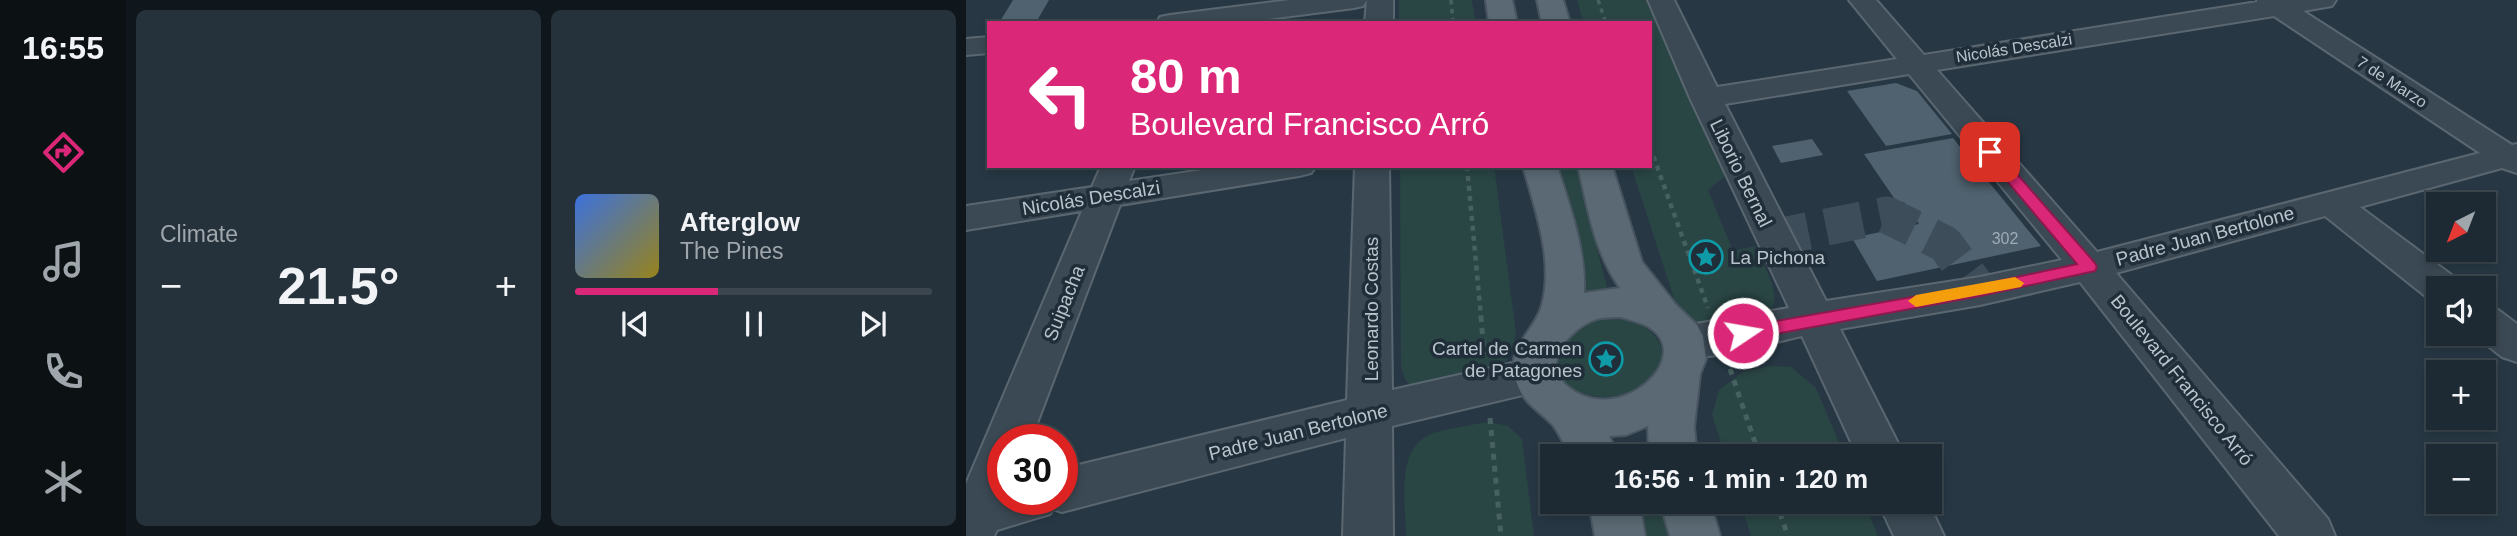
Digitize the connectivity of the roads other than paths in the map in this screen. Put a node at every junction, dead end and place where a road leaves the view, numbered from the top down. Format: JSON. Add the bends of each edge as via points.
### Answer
{"nodes":[{"id":1,"x":1180,"y":0,"type":"edge"},
{"id":2,"x":1353,"y":0,"type":"edge"},
{"id":3,"x":1380,"y":0,"type":"edge"},
{"id":4,"x":1499,"y":0,"type":"edge"},
{"id":5,"x":1550,"y":0,"type":"edge"},
{"id":6,"x":1661,"y":0,"type":"edge"},
{"id":7,"x":1862,"y":0,"type":"edge"},
{"id":8,"x":2323,"y":0,"type":"edge"},
{"id":9,"x":2273,"y":3,"type":"edge"},
{"id":10,"x":1171,"y":21,"type":"edge"},
{"id":11,"x":1186,"y":21,"type":"edge"},
{"id":12,"x":1379,"y":21,"type":"edge"},
{"id":13,"x":1503,"y":21,"type":"edge"},
{"id":14,"x":1555,"y":21,"type":"edge"},
{"id":15,"x":987,"y":44,"type":"edge"},
{"id":16,"x":966,"y":47,"type":"edge"},
{"id":17,"x":1913,"y":63,"type":"junction"},
{"id":18,"x":1705,"y":98,"type":"junction"},
{"id":19,"x":2513,"y":158,"type":"edge"},
{"id":20,"x":1273,"y":168,"type":"edge"},
{"id":21,"x":1372,"y":168,"type":"edge"},
{"id":22,"x":1541,"y":168,"type":"edge"},
{"id":23,"x":1596,"y":168,"type":"edge"},
{"id":24,"x":1113,"y":181,"type":"edge"},
{"id":25,"x":2331,"y":203,"type":"junction"},
{"id":26,"x":966,"y":218,"type":"edge"},
{"id":27,"x":2089,"y":267,"type":"junction"},
{"id":28,"x":2426,"y":276,"type":"edge"},
{"id":29,"x":1816,"y":318,"type":"junction"},
{"id":30,"x":2496,"y":330,"type":"edge"},
{"id":31,"x":1549,"y":331,"type":"junction"},
{"id":32,"x":1686,"y":343,"type":"junction"},
{"id":33,"x":2517,"y":346,"type":"edge"},
{"id":34,"x":1535,"y":376,"type":"junction"},
{"id":35,"x":1569,"y":412,"type":"junction"},
{"id":36,"x":1370,"y":413,"type":"junction"},
{"id":37,"x":1014,"y":424,"type":"edge"},
{"id":38,"x":1588,"y":444,"type":"edge"},
{"id":39,"x":1672,"y":444,"type":"edge"},
{"id":40,"x":1876,"y":444,"type":"edge"},
{"id":41,"x":987,"y":486,"type":"edge"},
{"id":42,"x":1078,"y":487,"type":"edge"},
{"id":43,"x":1616,"y":514,"type":"edge"},
{"id":44,"x":1689,"y":514,"type":"edge"},
{"id":45,"x":1909,"y":514,"type":"edge"},
{"id":46,"x":988,"y":515,"type":"edge"},
{"id":47,"x":971,"y":521,"type":"edge"},
{"id":48,"x":1368,"y":536,"type":"edge"},
{"id":49,"x":1620,"y":536,"type":"edge"},
{"id":50,"x":1695,"y":536,"type":"edge"},
{"id":51,"x":1919,"y":536,"type":"edge"},
{"id":52,"x":2310,"y":536,"type":"edge"}],
"edges":[{"from":1,"to":10,"type":"street"},
{"from":2,"to":11,"type":"street"},
{"from":3,"to":12,"type":"street"},
{"from":4,"to":13,"type":"main road"},
{"from":5,"to":14,"type":"main road"},
{"from":6,"to":18,"type":"street","name":"Liborio Bernal"},
{"from":7,"to":17,"type":"street","name":"Boulevard Francisco Arró"},
{"from":8,"to":9,"type":"street","name":"Nicolás Descalzi"},
{"from":9,"to":17,"type":"street","name":"Nicolás Descalzi"},
{"from":9,"to":19,"type":"street","name":"7 de Marzo"},
{"from":15,"to":16,"type":"street"},
{"from":17,"to":18,"type":"street","name":"Nicolás Descalzi"},
{"from":17,"to":27,"type":"street","name":"Boulevard Francisco Arró"},
{"from":18,"to":29,"type":"street","name":"Liborio Bernal"},
{"from":19,"to":25,"type":"street","name":"Padre Juan Bertolone"},
{"from":20,"to":24,"type":"street","name":"Nicolás Descalzi"},
{"from":21,"to":36,"type":"street","name":"Leonardo Costas"},
{"from":22,"to":31,"type":"main road","via":[[1560,240],[1563,287],[1562,306]]},
{"from":23,"to":32,"type":"main road","via":[[1625,267]]},
{"from":24,"to":26,"type":"street","name":"Nicolás Descalzi"},
{"from":24,"to":37,"type":"street","name":"Suipacha"},
{"from":25,"to":27,"type":"street","name":"Padre Juan Bertolone"},
{"from":25,"to":28,"type":"street"},
{"from":27,"to":29,"type":"street","name":"Padre Juan Bertolone"},
{"from":27,"to":52,"type":"street","name":"Boulevard Francisco Arró"},
{"from":29,"to":32,"type":"street","name":"Padre Juan Bertolone"},
{"from":29,"to":40,"type":"street","name":"Liborio Bernal"},
{"from":30,"to":33,"type":"street"},
{"from":31,"to":32,"type":"main road","via":[[1582,309],[1623,302]]},
{"from":31,"to":34,"type":"main road","via":[[1534,360]]},
{"from":32,"to":35,"type":"main road","via":[[1668,392],[1653,404],[1611,417]]},
{"from":32,"to":39,"type":"main road"},
{"from":34,"to":35,"type":"main road","via":[[1541,390]]},
{"from":34,"to":36,"type":"street","name":"Padre Juan Bertolone"},
{"from":35,"to":38,"type":"main road"},
{"from":36,"to":42,"type":"street","name":"Padre Juan Bertolone"},
{"from":36,"to":48,"type":"street","name":"Leonardo Costas"},
{"from":41,"to":47,"type":"street"},
{"from":43,"to":49,"type":"main road"},
{"from":44,"to":50,"type":"main road"},
{"from":45,"to":51,"type":"street"},
{"from":46,"to":47,"type":"street"}]}
